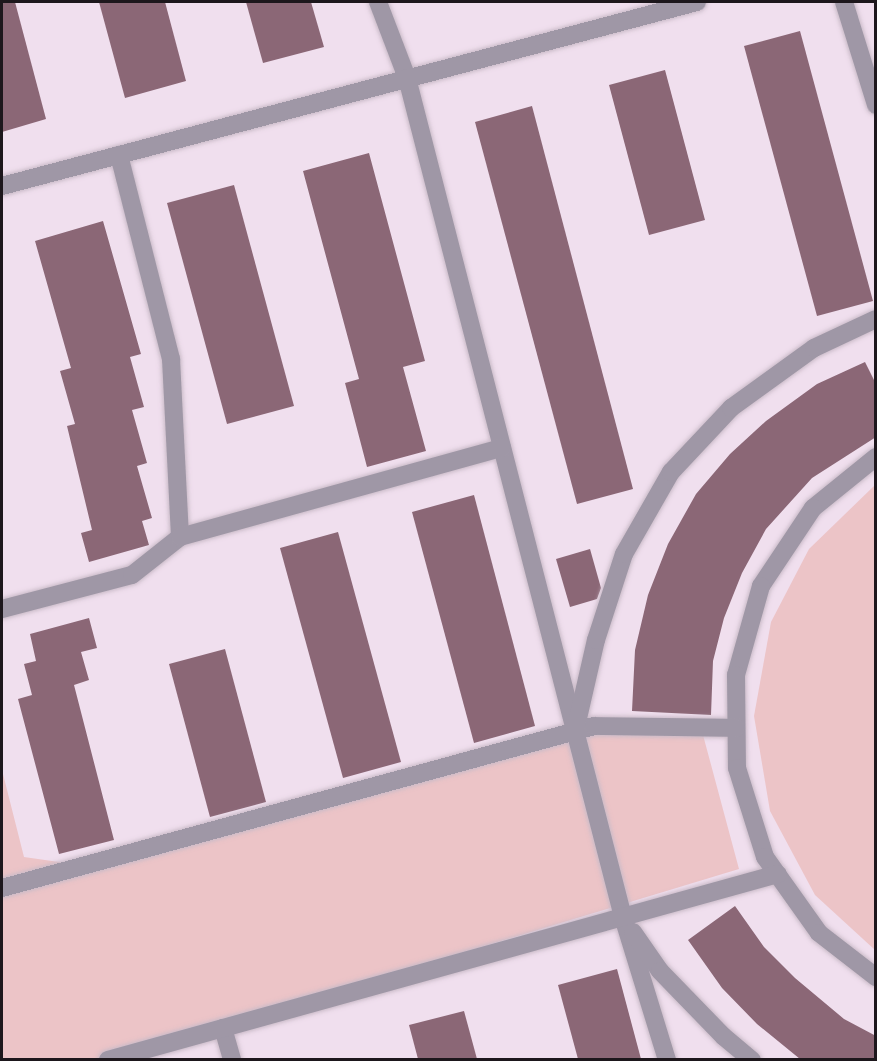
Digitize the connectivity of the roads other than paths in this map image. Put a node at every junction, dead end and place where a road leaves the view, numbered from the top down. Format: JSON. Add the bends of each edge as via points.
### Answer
{"nodes":[{"id":1,"x":378,"y":2,"type":"edge"},
{"id":2,"x":697,"y":2,"type":"edge"},
{"id":3,"x":844,"y":2,"type":"edge"},
{"id":4,"x":408,"y":78,"type":"junction"},
{"id":5,"x":876,"y":105,"type":"edge"},
{"id":6,"x":119,"y":155,"type":"junction"},
{"id":7,"x":2,"y":186,"type":"edge"},
{"id":8,"x":876,"y":319,"type":"edge"},
{"id":9,"x":502,"y":448,"type":"junction"},
{"id":10,"x":876,"y":457,"type":"edge"},
{"id":11,"x":180,"y":537,"type":"junction"},
{"id":12,"x":2,"y":609,"type":"edge"},
{"id":13,"x":736,"y":728,"type":"junction"},
{"id":14,"x":574,"y":732,"type":"junction"},
{"id":15,"x":777,"y":874,"type":"junction"},
{"id":16,"x":2,"y":888,"type":"edge"},
{"id":17,"x":622,"y":917,"type":"junction"},
{"id":18,"x":876,"y":977,"type":"edge"},
{"id":19,"x":224,"y":1028,"type":"junction"},
{"id":20,"x":108,"y":1059,"type":"edge"},
{"id":21,"x":232,"y":1059,"type":"edge"},
{"id":22,"x":667,"y":1059,"type":"edge"},
{"id":23,"x":752,"y":1059,"type":"edge"}],
"edges":[{"from":1,"to":4,"type":"street"},
{"from":2,"to":4,"type":"street"},
{"from":3,"to":5,"type":"street"},
{"from":4,"to":6,"type":"street"},
{"from":4,"to":9,"type":"street"},
{"from":6,"to":7,"type":"street"},
{"from":6,"to":11,"type":"street","via":[[171,359]]},
{"from":8,"to":14,"type":"street","via":[[814,348],[731,408],[671,472],[624,554],[596,640]]},
{"from":9,"to":11,"type":"street"},
{"from":9,"to":14,"type":"street"},
{"from":10,"to":13,"type":"street","via":[[813,508],[761,586],[736,675]]},
{"from":11,"to":12,"type":"street","via":[[132,575]]},
{"from":13,"to":14,"type":"street","via":[[594,726]]},
{"from":13,"to":15,"type":"street","via":[[737,768],[765,857]]},
{"from":14,"to":16,"type":"street"},
{"from":14,"to":17,"type":"street"},
{"from":15,"to":17,"type":"street"},
{"from":15,"to":18,"type":"street","via":[[819,933]]},
{"from":17,"to":19,"type":"street"},
{"from":17,"to":22,"type":"street"},
{"from":17,"to":23,"type":"street","via":[[660,971]]},
{"from":19,"to":20,"type":"street"},
{"from":19,"to":21,"type":"street"}]}
